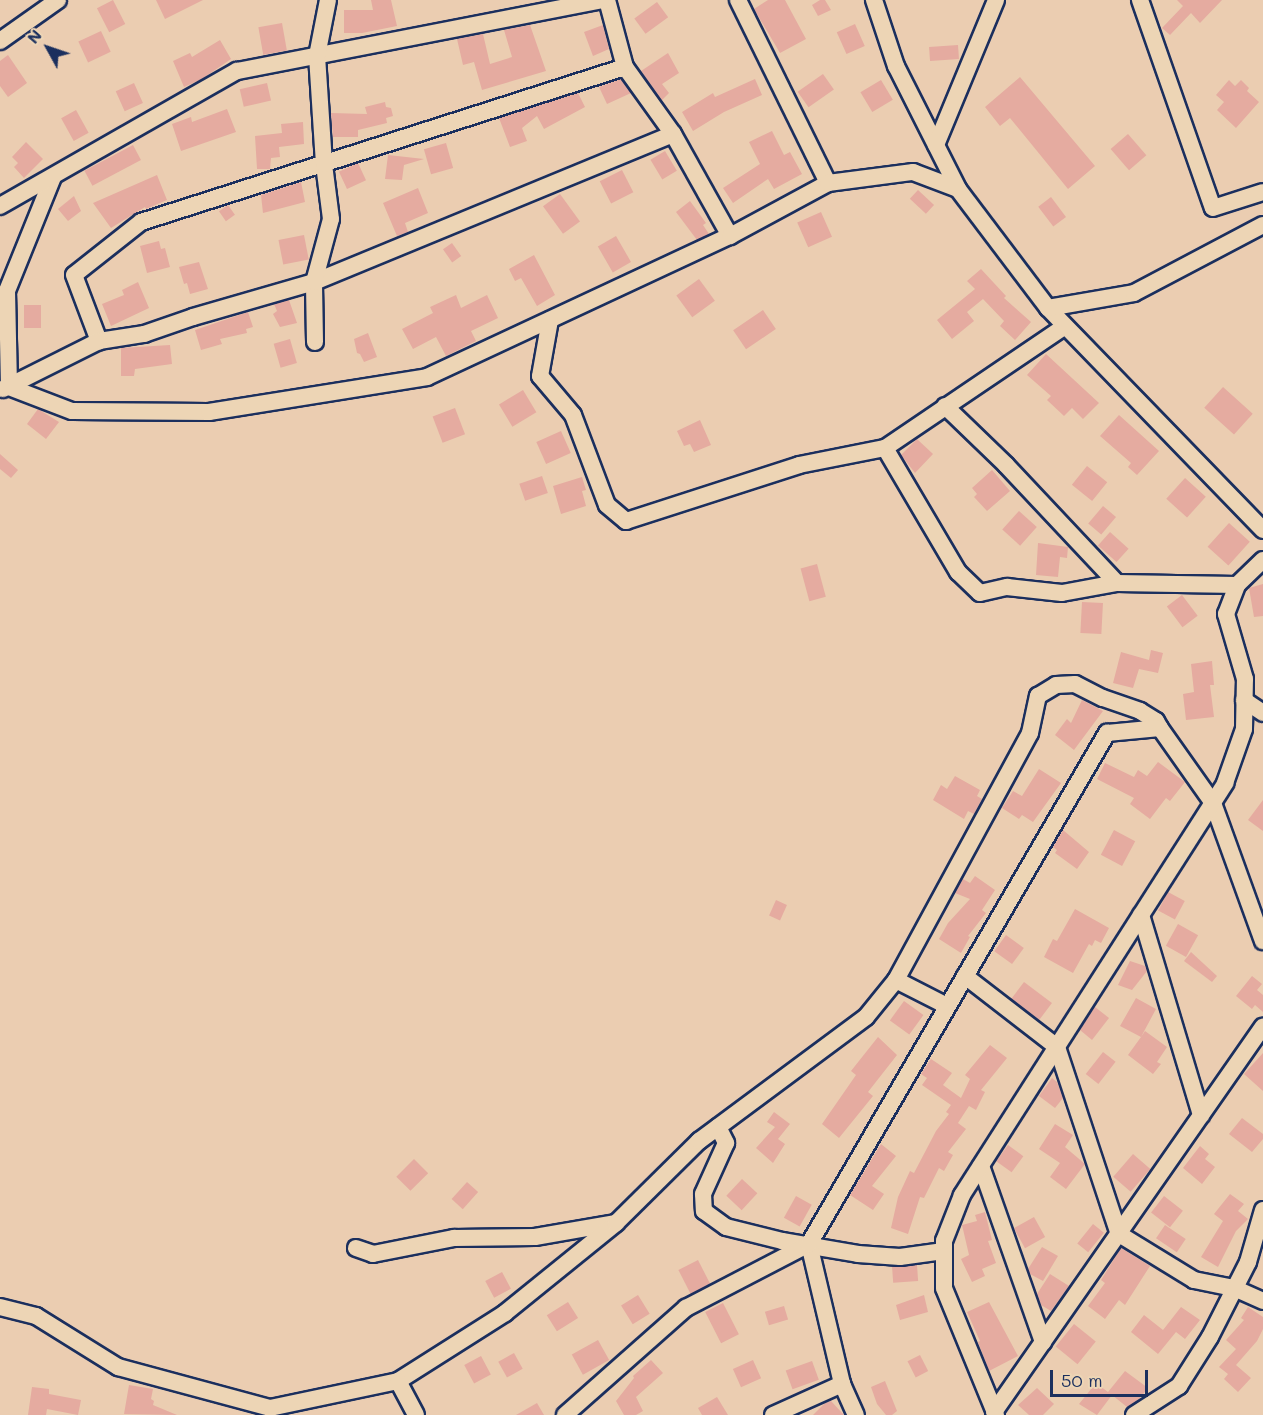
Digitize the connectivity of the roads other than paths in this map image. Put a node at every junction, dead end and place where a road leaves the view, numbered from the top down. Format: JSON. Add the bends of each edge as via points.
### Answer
{"nodes":[{"id":1,"x":58,"y":0,"type":"edge"},
{"id":2,"x":328,"y":0,"type":"edge"},
{"id":3,"x":605,"y":0,"type":"edge"},
{"id":4,"x":874,"y":0,"type":"edge"},
{"id":5,"x":996,"y":0,"type":"edge"},
{"id":6,"x":1140,"y":0,"type":"edge"},
{"id":7,"x":742,"y":2,"type":"edge"},
{"id":8,"x":0,"y":41,"type":"edge"},
{"id":9,"x":317,"y":56,"type":"junction"},
{"id":10,"x":625,"y":67,"type":"junction"},
{"id":11,"x":673,"y":134,"type":"junction"},
{"id":12,"x":936,"y":145,"type":"junction"},
{"id":13,"x":324,"y":164,"type":"junction"},
{"id":14,"x":53,"y":177,"type":"junction"},
{"id":15,"x":828,"y":183,"type":"junction"},
{"id":16,"x":958,"y":189,"type":"junction"},
{"id":17,"x":1263,"y":192,"type":"edge"},
{"id":18,"x":0,"y":206,"type":"edge"},
{"id":19,"x":1263,"y":225,"type":"edge"},
{"id":20,"x":730,"y":236,"type":"junction"},
{"id":21,"x":314,"y":282,"type":"junction"},
{"id":22,"x":1048,"y":308,"type":"junction"},
{"id":23,"x":550,"y":320,"type":"junction"},
{"id":24,"x":1065,"y":326,"type":"junction"},
{"id":25,"x":99,"y":341,"type":"junction"},
{"id":26,"x":315,"y":342,"type":"dead end"},
{"id":27,"x":5,"y":388,"type":"edge"},
{"id":28,"x":945,"y":406,"type":"junction"},
{"id":29,"x":885,"y":448,"type":"junction"},
{"id":30,"x":1263,"y":530,"type":"edge"},
{"id":31,"x":1263,"y":560,"type":"edge"},
{"id":32,"x":1118,"y":582,"type":"junction"},
{"id":33,"x":1237,"y":585,"type":"junction"},
{"id":34,"x":1244,"y":700,"type":"junction"},
{"id":35,"x":1263,"y":713,"type":"edge"},
{"id":36,"x":1160,"y":728,"type":"junction"},
{"id":37,"x":1213,"y":803,"type":"junction"},
{"id":38,"x":1141,"y":915,"type":"junction"},
{"id":39,"x":1263,"y":941,"type":"edge"},
{"id":40,"x":965,"y":976,"type":"junction"},
{"id":41,"x":896,"y":980,"type":"junction"},
{"id":42,"x":947,"y":1006,"type":"junction"},
{"id":43,"x":1263,"y":1026,"type":"edge"},
{"id":44,"x":1057,"y":1047,"type":"junction"},
{"id":45,"x":1201,"y":1115,"type":"junction"},
{"id":46,"x":718,"y":1127,"type":"junction"},
{"id":47,"x":981,"y":1166,"type":"junction"},
{"id":48,"x":1263,"y":1210,"type":"edge"},
{"id":49,"x":616,"y":1223,"type":"junction"},
{"id":50,"x":1119,"y":1234,"type":"junction"},
{"id":51,"x":809,"y":1245,"type":"junction"},
{"id":52,"x":356,"y":1248,"type":"dead end"},
{"id":53,"x":944,"y":1251,"type":"junction"},
{"id":54,"x":1234,"y":1288,"type":"junction"},
{"id":55,"x":1263,"y":1301,"type":"edge"},
{"id":56,"x":0,"y":1307,"type":"edge"},
{"id":57,"x":1043,"y":1342,"type":"junction"},
{"id":58,"x":398,"y":1381,"type":"junction"},
{"id":59,"x":842,"y":1384,"type":"junction"},
{"id":60,"x":238,"y":1408,"type":"edge"},
{"id":61,"x":995,"y":1414,"type":"edge"},
{"id":62,"x":416,"y":1415,"type":"edge"},
{"id":63,"x":565,"y":1415,"type":"edge"},
{"id":64,"x":774,"y":1415,"type":"edge"},
{"id":65,"x":856,"y":1415,"type":"edge"},
{"id":66,"x":1134,"y":1415,"type":"edge"}],
"edges":[{"from":1,"to":8,"type":"street"},
{"from":2,"to":9,"type":"street"},
{"from":3,"to":9,"type":"street"},
{"from":3,"to":10,"type":"street"},
{"from":4,"to":12,"type":"street","via":[[896,66]]},
{"from":5,"to":12,"type":"street"},
{"from":6,"to":17,"type":"street","via":[[1213,208]]},
{"from":7,"to":15,"type":"street"},
{"from":9,"to":13,"type":"street"},
{"from":9,"to":14,"type":"street","via":[[237,71]]},
{"from":10,"to":11,"type":"street"},
{"from":10,"to":13,"type":"street"},
{"from":11,"to":20,"type":"street"},
{"from":11,"to":21,"type":"street"},
{"from":12,"to":16,"type":"street"},
{"from":13,"to":21,"type":"street","via":[[331,219]]},
{"from":13,"to":25,"type":"street","via":[[141,222],[74,275]]},
{"from":14,"to":18,"type":"street"},
{"from":14,"to":27,"type":"street","via":[[7,291]]},
{"from":15,"to":16,"type":"street","via":[[913,172]]},
{"from":15,"to":20,"type":"street"},
{"from":16,"to":22,"type":"street"},
{"from":19,"to":22,"type":"street","via":[[1134,293]]},
{"from":20,"to":23,"type":"street"},
{"from":21,"to":25,"type":"street","via":[[144,334]]},
{"from":21,"to":26,"type":"street"},
{"from":22,"to":24,"type":"street"},
{"from":23,"to":27,"type":"street","via":[[427,377],[208,412],[72,411]]},
{"from":23,"to":29,"type":"street","via":[[540,376],[573,415],[607,505],[626,521],[799,465]]},
{"from":24,"to":28,"type":"street"},
{"from":24,"to":30,"type":"street"},
{"from":25,"to":27,"type":"street"},
{"from":28,"to":29,"type":"street"},
{"from":28,"to":32,"type":"street"},
{"from":29,"to":32,"type":"street","via":[[958,572],[980,593],[1006,587],[1062,593]]},
{"from":31,"to":33,"type":"street"},
{"from":32,"to":33,"type":"street"},
{"from":33,"to":34,"type":"street","via":[[1226,614],[1245,679]]},
{"from":34,"to":35,"type":"street"},
{"from":34,"to":37,"type":"street","via":[[1244,729],[1225,783]]},
{"from":36,"to":37,"type":"street"},
{"from":36,"to":40,"type":"street","via":[[1107,733]]},
{"from":36,"to":41,"type":"street","via":[[1140,711],[1075,684],[1056,685],[1038,696],[1030,733]]},
{"from":37,"to":38,"type":"street"},
{"from":37,"to":39,"type":"street"},
{"from":38,"to":44,"type":"street"},
{"from":38,"to":45,"type":"street"},
{"from":40,"to":42,"type":"street"},
{"from":40,"to":44,"type":"street"},
{"from":41,"to":42,"type":"street"},
{"from":41,"to":46,"type":"street","via":[[866,1017]]},
{"from":42,"to":51,"type":"street"},
{"from":43,"to":45,"type":"street"},
{"from":44,"to":47,"type":"street"},
{"from":44,"to":50,"type":"street"},
{"from":45,"to":50,"type":"street"},
{"from":46,"to":49,"type":"street"},
{"from":46,"to":51,"type":"street","via":[[726,1143],[703,1194],[704,1211],[726,1227]]},
{"from":47,"to":53,"type":"street","via":[[962,1195],[944,1241]]},
{"from":47,"to":57,"type":"street"},
{"from":48,"to":54,"type":"street","via":[[1248,1262]]},
{"from":49,"to":52,"type":"street","via":[[535,1237],[454,1238],[373,1254]]},
{"from":49,"to":58,"type":"street","via":[[505,1313]]},
{"from":50,"to":54,"type":"street","via":[[1194,1280]]},
{"from":50,"to":57,"type":"street"},
{"from":51,"to":53,"type":"street","via":[[900,1257]]},
{"from":51,"to":59,"type":"street"},
{"from":51,"to":63,"type":"street","via":[[686,1308]]},
{"from":53,"to":61,"type":"street","via":[[944,1288]]},
{"from":54,"to":55,"type":"street"},
{"from":54,"to":66,"type":"street","via":[[1210,1337],[1179,1386]]},
{"from":56,"to":60,"type":"street","via":[[36,1316],[117,1367]]},
{"from":57,"to":61,"type":"street"},
{"from":58,"to":60,"type":"street","via":[[270,1407]]},
{"from":58,"to":62,"type":"street"},
{"from":59,"to":64,"type":"street"},
{"from":59,"to":65,"type":"street"}]}
